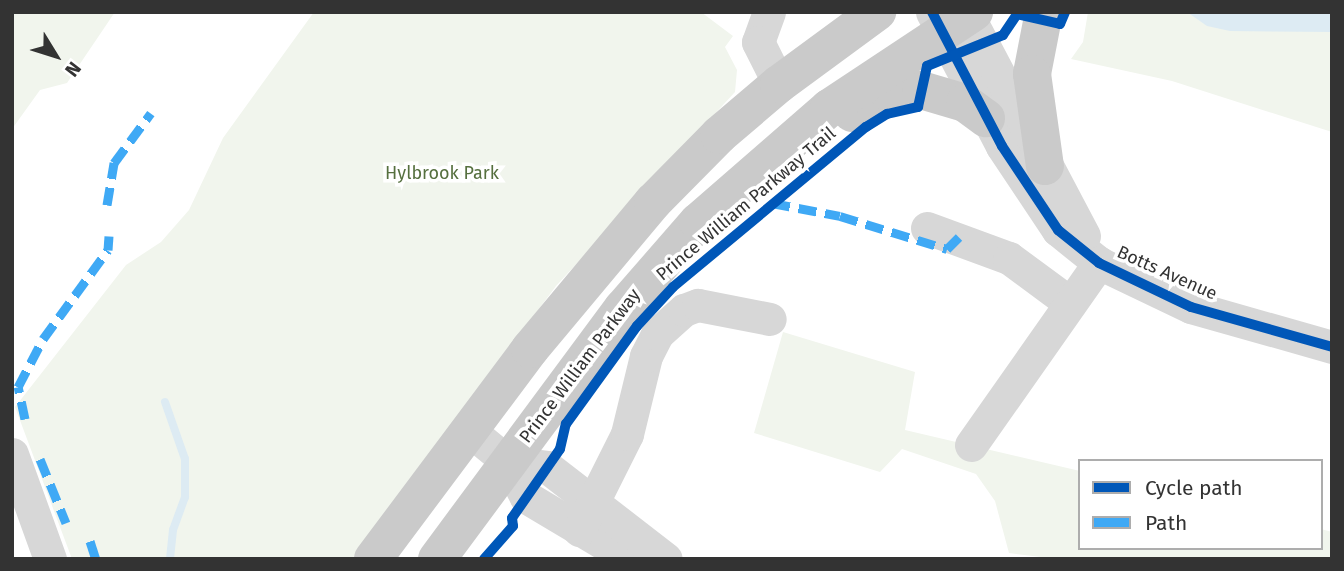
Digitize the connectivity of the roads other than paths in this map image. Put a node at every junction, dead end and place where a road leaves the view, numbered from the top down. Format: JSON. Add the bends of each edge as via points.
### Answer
{"nodes":[{"id":1,"x":877,"y":12,"type":"edge"},
{"id":2,"x":1044,"y":12,"type":"edge"},
{"id":3,"x":956,"y":17,"type":"edge"},
{"id":4,"x":763,"y":25,"type":"edge"},
{"id":5,"x":779,"y":84,"type":"junction"},
{"id":6,"x":986,"y":118,"type":"junction"},
{"id":7,"x":783,"y":146,"type":"junction"},
{"id":8,"x":1045,"y":166,"type":"junction"},
{"id":9,"x":926,"y":228,"type":"dead end"},
{"id":10,"x":1099,"y":262,"type":"junction"},
{"id":11,"x":1070,"y":303,"type":"junction"},
{"id":12,"x":770,"y":319,"type":"dead end"},
{"id":13,"x":1332,"y":346,"type":"edge"},
{"id":14,"x":469,"y":430,"type":"junction"},
{"id":15,"x":971,"y":445,"type":"dead end"},
{"id":16,"x":12,"y":454,"type":"edge"},
{"id":17,"x":508,"y":462,"type":"junction"},
{"id":18,"x":586,"y":516,"type":"junction"},
{"id":19,"x":50,"y":559,"type":"edge"},
{"id":20,"x":373,"y":559,"type":"edge"},
{"id":21,"x":437,"y":559,"type":"edge"},
{"id":22,"x":630,"y":559,"type":"edge"},
{"id":23,"x":666,"y":559,"type":"edge"}],
"edges":[{"from":1,"to":5,"type":"main road"},
{"from":2,"to":8,"type":"main road","via":[[1032,74]]},
{"from":3,"to":6,"type":"street","name":"Botts Avenue"},
{"from":3,"to":7,"type":"main road","name":"Prince William Parkway"},
{"from":3,"to":8,"type":"street","name":"Botts Avenue"},
{"from":4,"to":5,"type":"street"},
{"from":5,"to":14,"type":"main road","via":[[719,135],[653,202],[574,293]]},
{"from":6,"to":7,"type":"main road","via":[[952,98],[906,90]]},
{"from":6,"to":10,"type":"street","name":"Botts Avenue","via":[[1058,230]]},
{"from":7,"to":17,"type":"main road","name":"Prince William Parkway","via":[[698,222],[653,271]]},
{"from":8,"to":10,"type":"street","name":"Botts Avenue"},
{"from":9,"to":11,"type":"street","via":[[963,226]]},
{"from":10,"to":11,"type":"street"},
{"from":10,"to":13,"type":"street","name":"Botts Avenue","via":[[1191,307]]},
{"from":11,"to":15,"type":"street"},
{"from":12,"to":18,"type":"street","via":[[698,305],[668,322],[646,356],[635,413]]},
{"from":14,"to":17,"type":"street"},
{"from":14,"to":20,"type":"main road"},
{"from":16,"to":19,"type":"street"},
{"from":17,"to":18,"type":"street","via":[[547,467]]},
{"from":17,"to":21,"type":"main road","name":"Prince William Parkway"},
{"from":18,"to":22,"type":"street"},
{"from":18,"to":23,"type":"street"}]}
